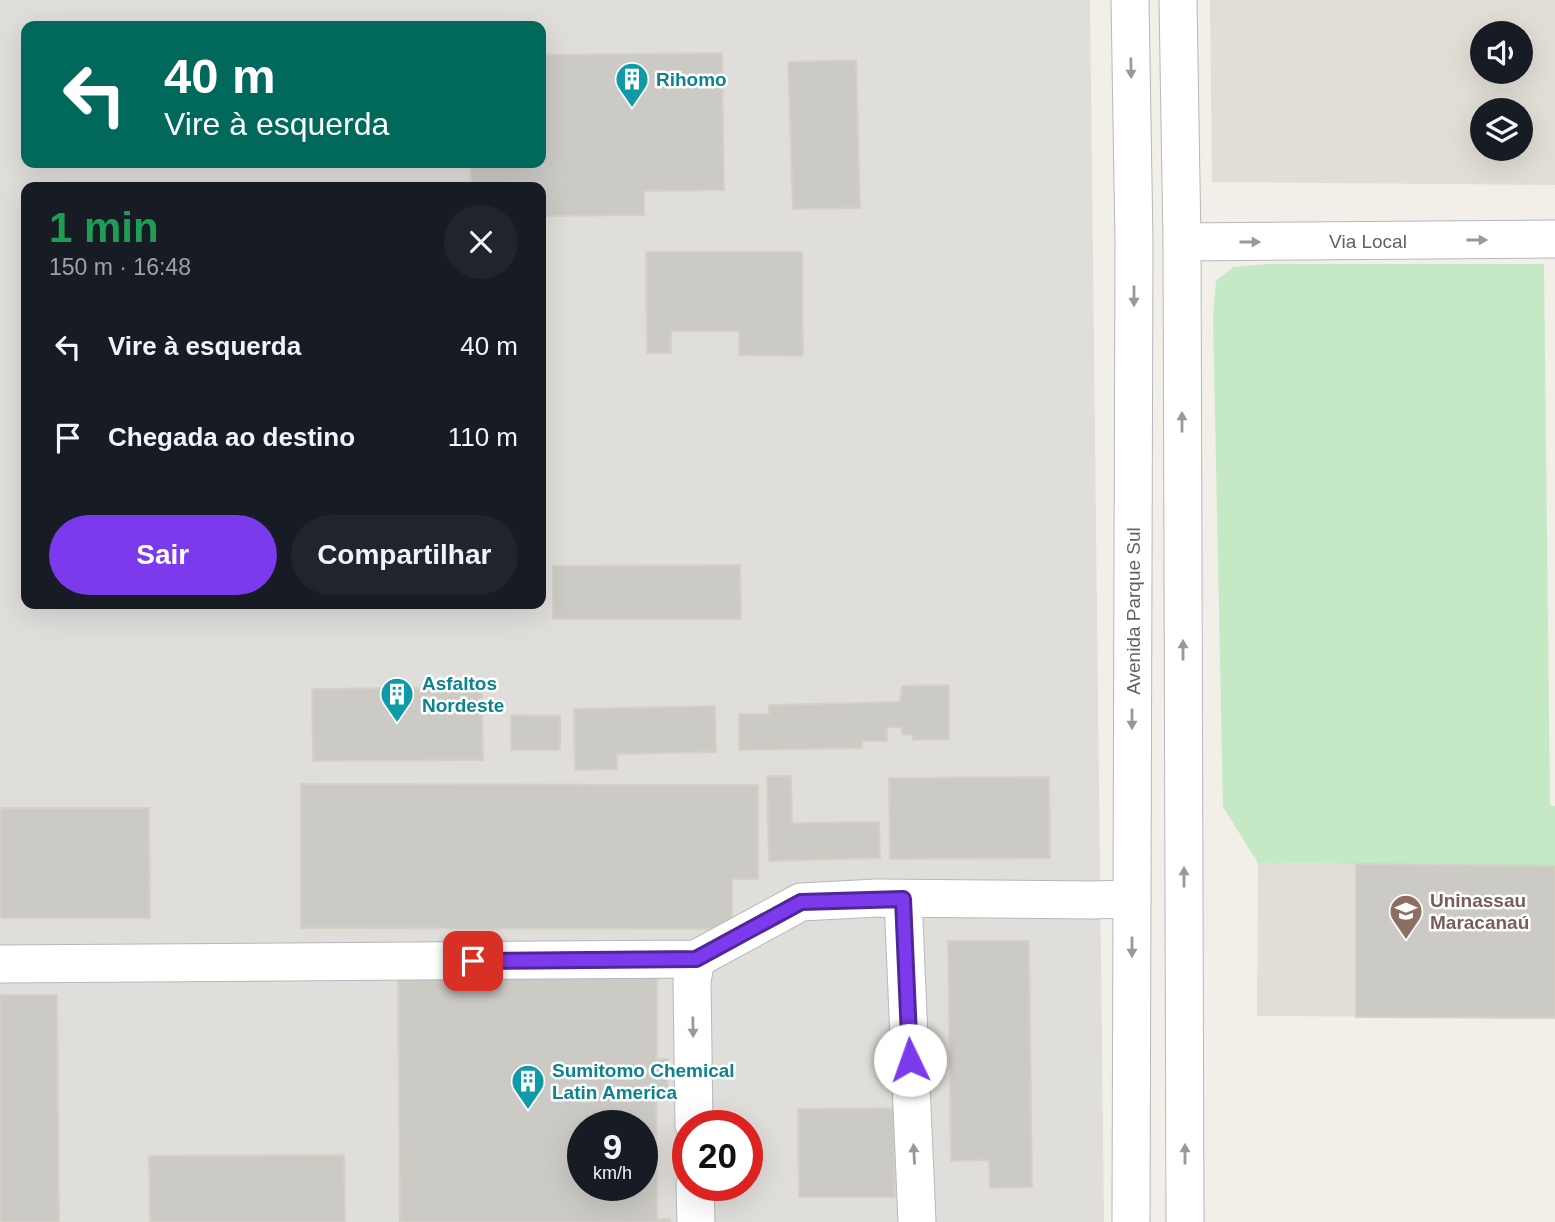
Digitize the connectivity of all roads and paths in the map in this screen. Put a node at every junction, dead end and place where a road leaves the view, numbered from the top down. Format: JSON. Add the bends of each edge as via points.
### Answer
{"nodes":[{"id":1,"x":1130,"y":0,"type":"edge"},
{"id":2,"x":1178,"y":0,"type":"edge"},
{"id":3,"x":1555,"y":239,"type":"edge"},
{"id":4,"x":1182,"y":242,"type":"junction"},
{"id":5,"x":903,"y":899,"type":"junction"},
{"id":6,"x":1132,"y":899,"type":"junction"},
{"id":7,"x":696,"y":959,"type":"junction"},
{"id":8,"x":0,"y":964,"type":"edge"},
{"id":9,"x":694,"y":1110,"type":"edge"},
{"id":10,"x":695,"y":1201,"type":"edge"},
{"id":11,"x":696,"y":1222,"type":"edge"},
{"id":12,"x":917,"y":1222,"type":"edge"},
{"id":13,"x":1130,"y":1222,"type":"edge"},
{"id":14,"x":1185,"y":1222,"type":"edge"}],
"edges":[{"from":1,"to":6,"type":"street","name":"Avenida Parque Sul","one_way":true},
{"from":2,"to":4,"type":"street"},
{"from":4,"to":3,"type":"street","name":"Via Local","one_way":true},
{"from":14,"to":4,"type":"street","one_way":true},
{"from":5,"to":6,"type":"street"},
{"from":5,"to":7,"type":"street","via":[[801,902]]},
{"from":12,"to":5,"type":"street","one_way":true},
{"from":6,"to":13,"type":"street","name":"Avenida Parque Sul","one_way":true},
{"from":7,"to":8,"type":"street"},
{"from":7,"to":9,"type":"street","one_way":true,"via":[[692,981]]},
{"from":10,"to":11,"type":"street"}]}
